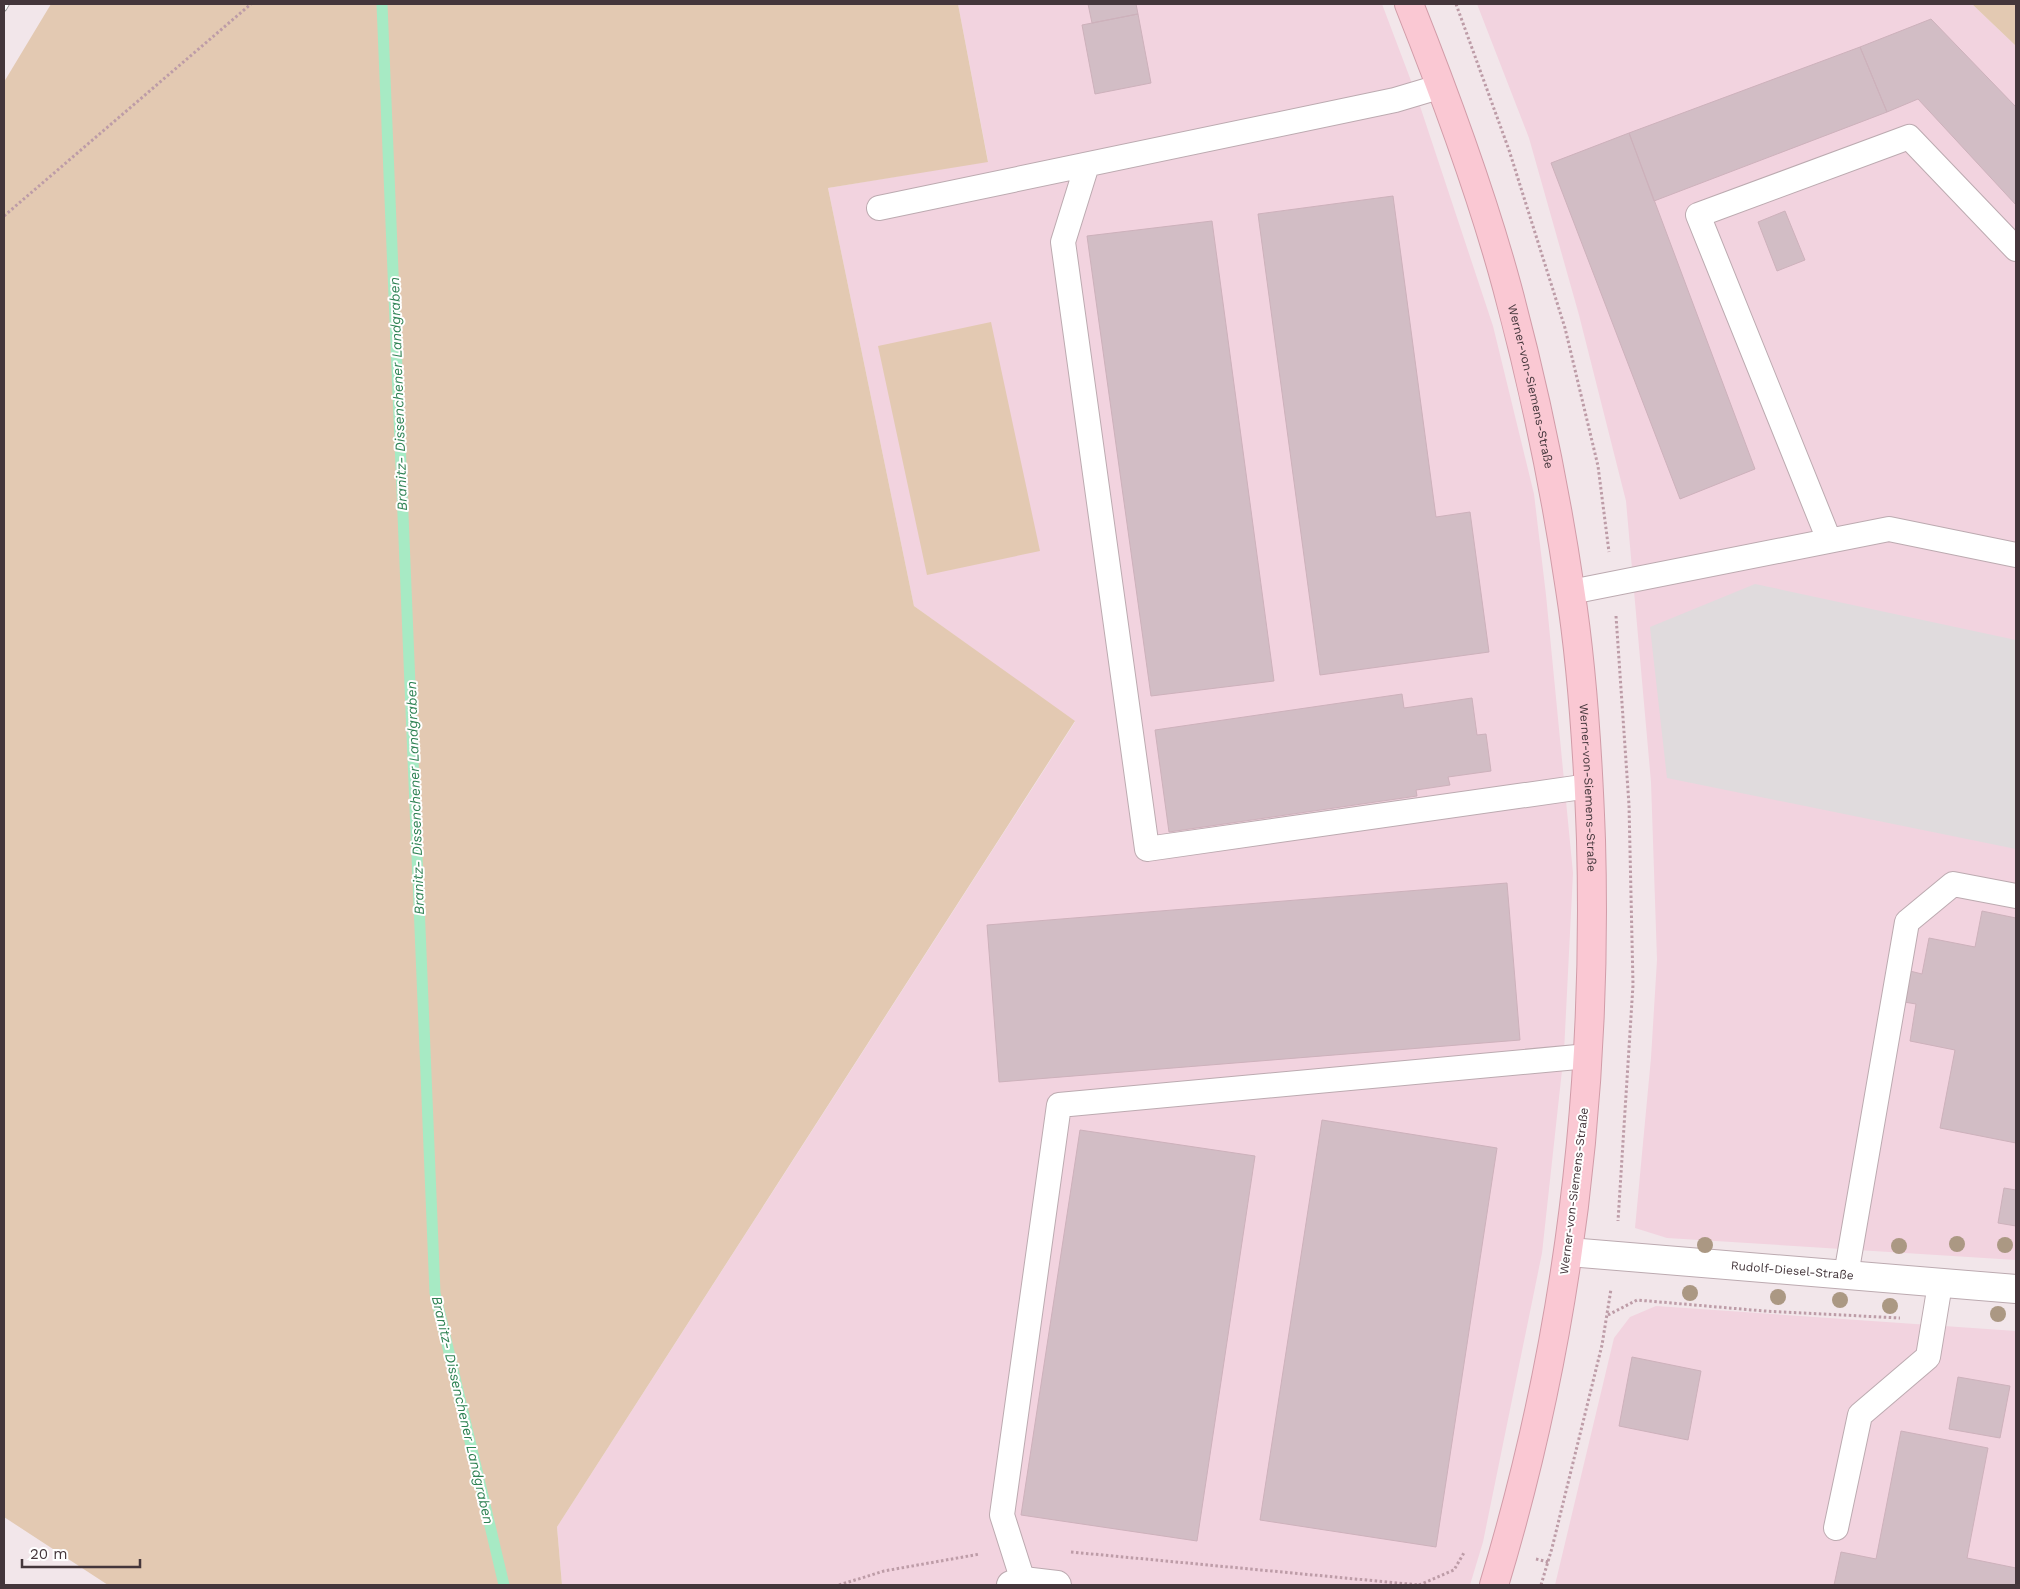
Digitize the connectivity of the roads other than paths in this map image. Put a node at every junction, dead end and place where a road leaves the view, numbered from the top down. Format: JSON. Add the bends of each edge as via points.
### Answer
{"nodes":[{"id":1,"x":1409,"y":4,"type":"edge"},
{"id":2,"x":1442,"y":86,"type":"junction"},
{"id":3,"x":1087,"y":165,"type":"junction"},
{"id":4,"x":878,"y":208,"type":"dead end"},
{"id":5,"x":2016,"y":249,"type":"edge"},
{"id":6,"x":1829,"y":540,"type":"junction"},
{"id":7,"x":2016,"y":555,"type":"edge"},
{"id":8,"x":1571,"y":592,"type":"junction"},
{"id":9,"x":1589,"y":786,"type":"junction"},
{"id":10,"x":2016,"y":896,"type":"edge"},
{"id":11,"x":1588,"y":1056,"type":"junction"},
{"id":12,"x":1569,"y":1252,"type":"junction"},
{"id":13,"x":1846,"y":1275,"type":"junction"},
{"id":14,"x":1940,"y":1284,"type":"junction"},
{"id":15,"x":2016,"y":1290,"type":"edge"},
{"id":16,"x":1836,"y":1528,"type":"dead end"},
{"id":17,"x":1017,"y":1583,"type":"edge"},
{"id":18,"x":1057,"y":1585,"type":"edge"},
{"id":19,"x":1494,"y":1585,"type":"edge"}],
"edges":[{"from":1,"to":2,"type":"street","name":"Werner-von-Siemens-Straße"},
{"from":2,"to":3,"type":"lane","via":[[1395,100]]},
{"from":2,"to":8,"type":"street","name":"Werner-von-Siemens-Straße","via":[[1509,294],[1554,488]]},
{"from":3,"to":4,"type":"lane"},
{"from":3,"to":9,"type":"lane","via":[[1063,242],[1147,849]]},
{"from":5,"to":6,"type":"lane","via":[[1909,137],[1698,216]]},
{"from":6,"to":7,"type":"lane","via":[[1889,528]]},
{"from":6,"to":8,"type":"lane"},
{"from":8,"to":9,"type":"street","name":"Werner-von-Siemens-Straße"},
{"from":9,"to":11,"type":"street","name":"Werner-von-Siemens-Straße","via":[[1593,902]]},
{"from":10,"to":13,"type":"lane","via":[[1953,884],[1907,922]]},
{"from":11,"to":12,"type":"street","name":"Werner-von-Siemens-Straße"},
{"from":11,"to":17,"type":"lane","via":[[1059,1106],[1002,1515],[1014,1550]]},
{"from":12,"to":13,"type":"street","name":"Rudolf-Diesel-Straße"},
{"from":12,"to":19,"type":"street","name":"Werner-von-Siemens-Straße","via":[[1532,1446]]},
{"from":13,"to":14,"type":"street","name":"Rudolf-Diesel-Straße"},
{"from":14,"to":15,"type":"street","name":"Rudolf-Diesel-Straße"},
{"from":14,"to":16,"type":"lane","via":[[1928,1357],[1860,1415]]},
{"from":17,"to":18,"type":"street"}]}
